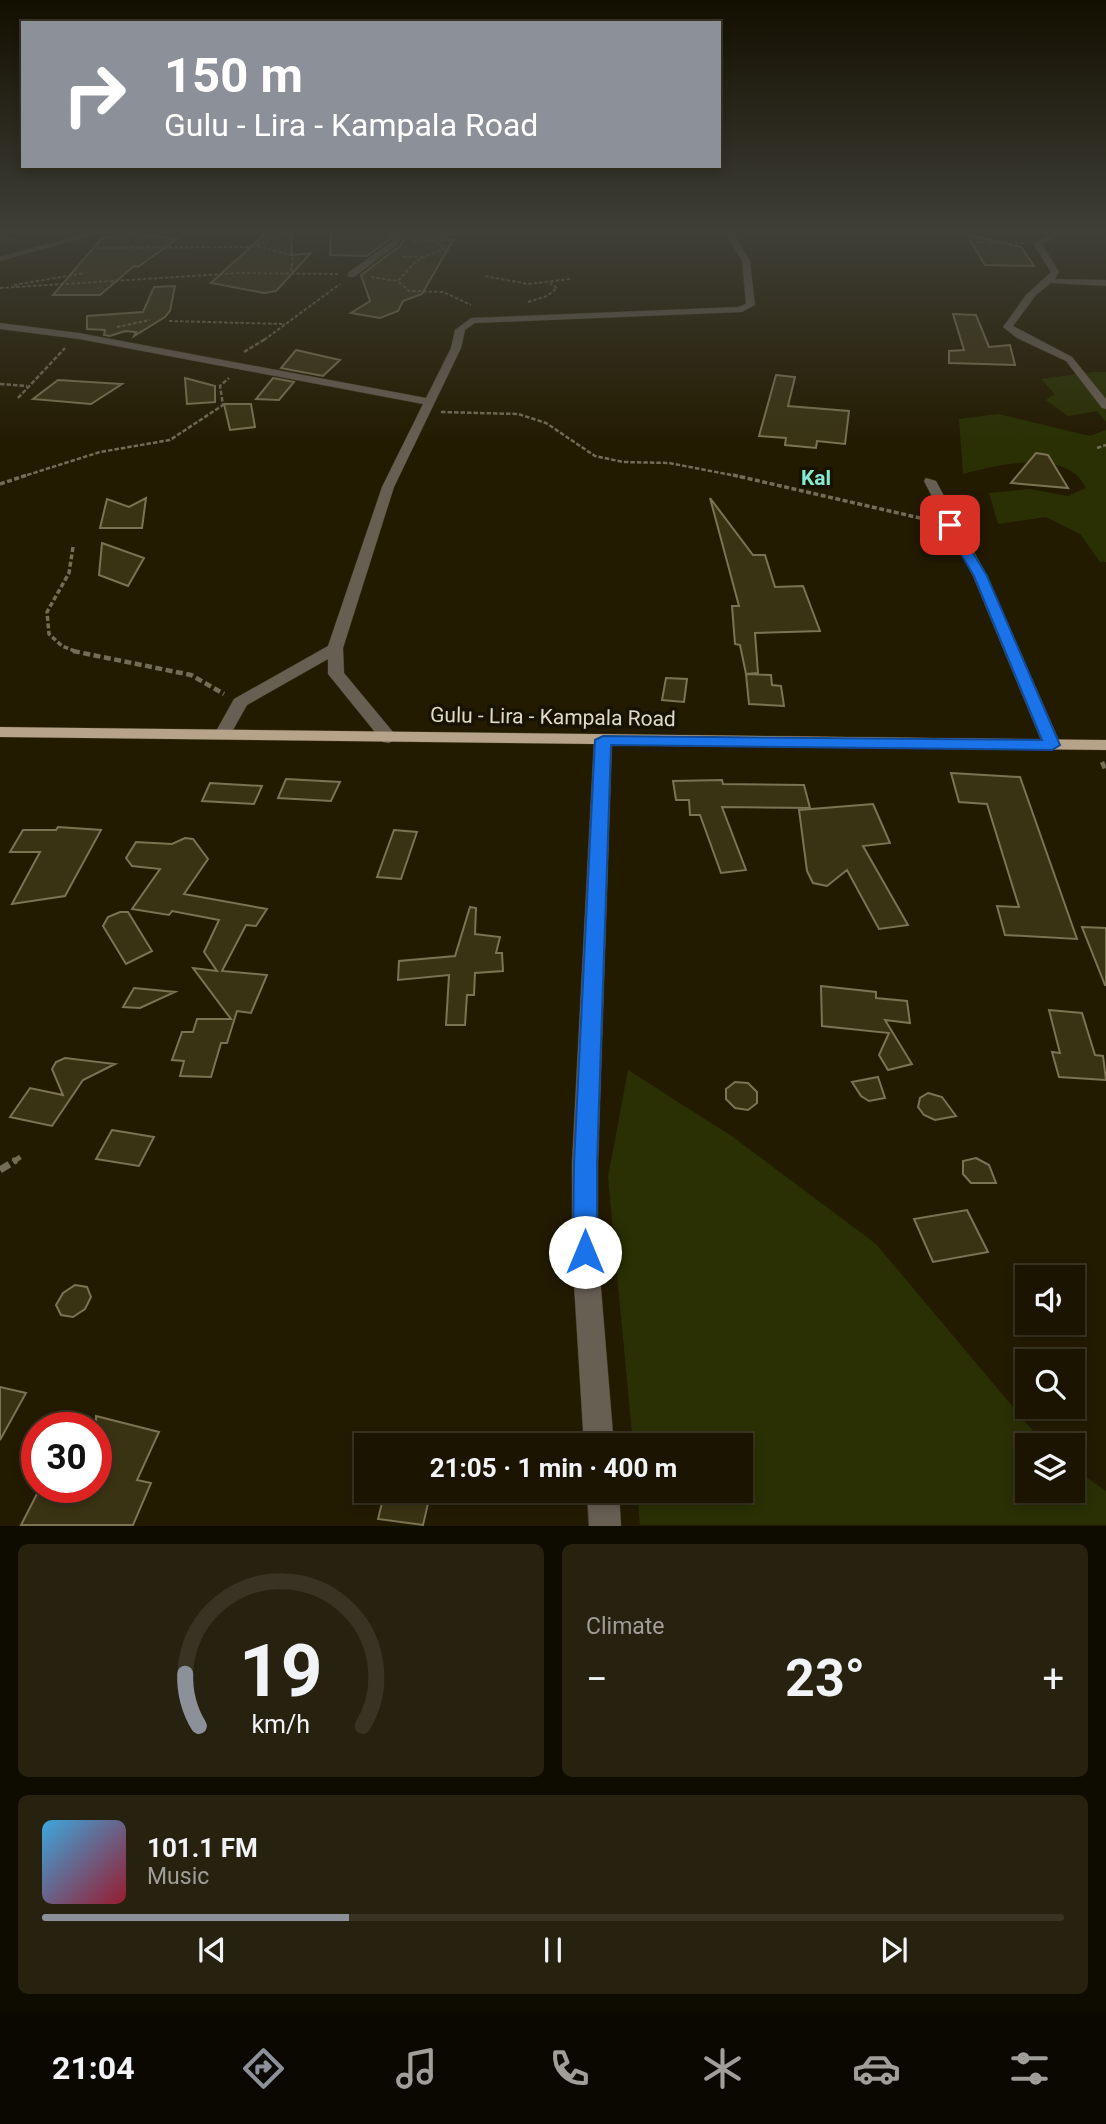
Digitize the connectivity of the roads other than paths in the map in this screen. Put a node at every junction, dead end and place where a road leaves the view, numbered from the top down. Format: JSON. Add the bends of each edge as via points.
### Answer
{"nodes":[{"id":1,"x":751,"y":303,"type":"edge"},
{"id":2,"x":1026,"y":303,"type":"edge"},
{"id":3,"x":0,"y":326,"type":"edge"},
{"id":4,"x":428,"y":406,"type":"junction"},
{"id":5,"x":1106,"y":406,"type":"edge"},
{"id":6,"x":930,"y":481,"type":"dead end"},
{"id":7,"x":335,"y":648,"type":"junction"},
{"id":8,"x":0,"y":732,"type":"edge"},
{"id":9,"x":223,"y":733,"type":"junction"},
{"id":10,"x":389,"y":738,"type":"junction"},
{"id":11,"x":603,"y":740,"type":"junction"},
{"id":12,"x":1052,"y":745,"type":"junction"},
{"id":13,"x":1106,"y":745,"type":"edge"},
{"id":14,"x":598,"y":1433,"type":"edge"},
{"id":15,"x":604,"y":1503,"type":"edge"},
{"id":16,"x":605,"y":1525,"type":"edge"}],
"edges":[{"from":1,"to":4,"type":"street","via":[[739,310],[474,320],[459,330],[456,348]]},
{"from":2,"to":5,"type":"street","via":[[1008,327],[1069,359]]},
{"from":3,"to":4,"type":"street","via":[[79,336]]},
{"from":4,"to":7,"type":"street","via":[[388,487]]},
{"from":6,"to":12,"type":"street","via":[[980,576]]},
{"from":7,"to":9,"type":"street","via":[[240,702]]},
{"from":7,"to":10,"type":"street","via":[[336,674]]},
{"from":8,"to":9,"type":"main road","name":"Gulu - Lira - Kampala Road"},
{"from":9,"to":10,"type":"main road","name":"Gulu - Lira - Kampala Road"},
{"from":10,"to":11,"type":"main road","name":"Gulu - Lira - Kampala Road"},
{"from":11,"to":12,"type":"main road","name":"Gulu - Lira - Kampala Road"},
{"from":11,"to":14,"type":"street","via":[[585,1252]]},
{"from":12,"to":13,"type":"main road","name":"Gulu - Lira - Kampala Road"},
{"from":15,"to":16,"type":"street"}]}
